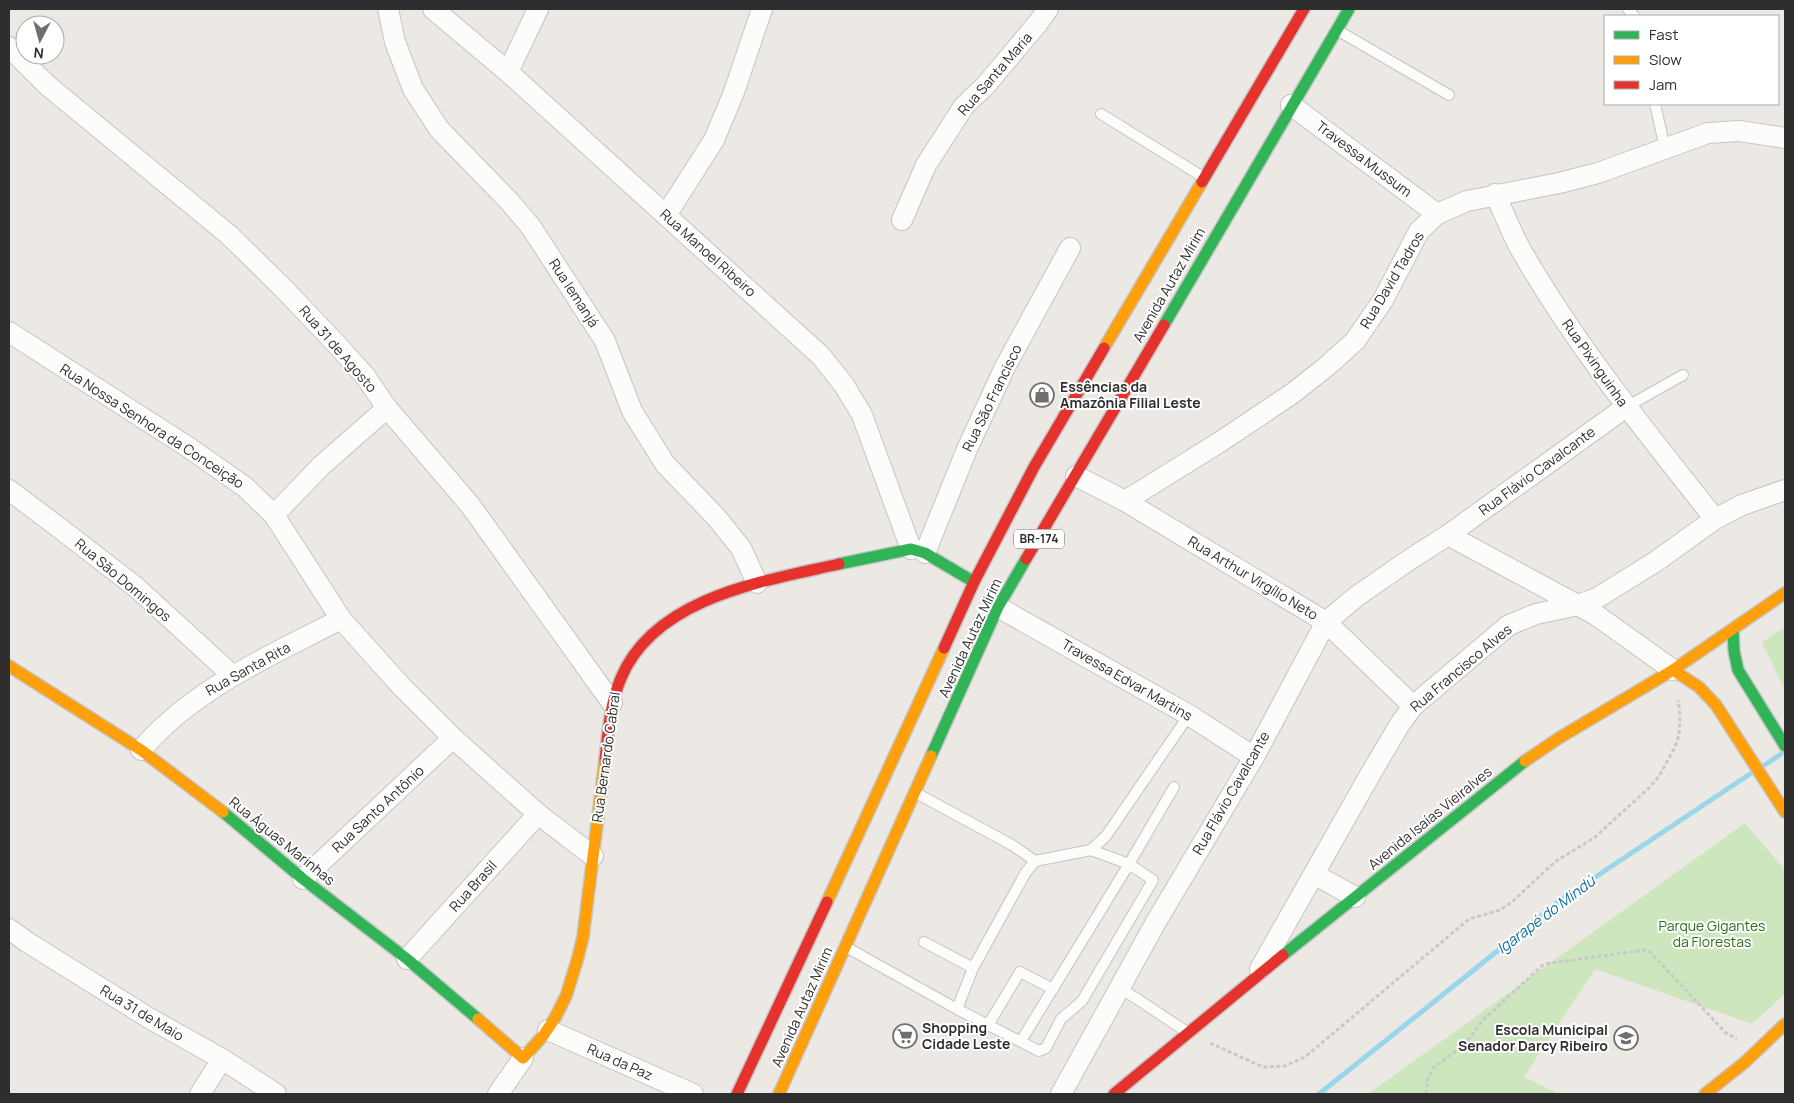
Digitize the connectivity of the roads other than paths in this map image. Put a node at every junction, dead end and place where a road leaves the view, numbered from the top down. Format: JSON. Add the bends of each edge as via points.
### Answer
{"nodes":[{"id":1,"x":388,"y":9,"type":"edge"},
{"id":2,"x":433,"y":9,"type":"edge"},
{"id":3,"x":538,"y":9,"type":"edge"},
{"id":4,"x":762,"y":9,"type":"edge"},
{"id":5,"x":1048,"y":9,"type":"edge"},
{"id":6,"x":1304,"y":9,"type":"edge"},
{"id":7,"x":1349,"y":9,"type":"edge"},
{"id":8,"x":1337,"y":29,"type":"junction"},
{"id":9,"x":9,"y":47,"type":"edge"},
{"id":10,"x":508,"y":72,"type":"junction"},
{"id":11,"x":1449,"y":95,"type":"dead end"},
{"id":12,"x":1291,"y":105,"type":"junction"},
{"id":13,"x":1655,"y":105,"type":"edge"},
{"id":14,"x":1101,"y":114,"type":"dead end"},
{"id":15,"x":1785,"y":138,"type":"edge"},
{"id":16,"x":1664,"y":148,"type":"junction"},
{"id":17,"x":1204,"y":178,"type":"junction"},
{"id":18,"x":1495,"y":194,"type":"junction"},
{"id":19,"x":1437,"y":214,"type":"junction"},
{"id":20,"x":666,"y":215,"type":"junction"},
{"id":21,"x":902,"y":220,"type":"dead end"},
{"id":22,"x":1070,"y":248,"type":"dead end"},
{"id":23,"x":9,"y":332,"type":"edge"},
{"id":24,"x":1683,"y":375,"type":"dead end"},
{"id":25,"x":1626,"y":407,"type":"junction"},
{"id":26,"x":387,"y":408,"type":"junction"},
{"id":27,"x":1076,"y":476,"type":"junction"},
{"id":28,"x":9,"y":490,"type":"edge"},
{"id":29,"x":1785,"y":490,"type":"edge"},
{"id":30,"x":1125,"y":501,"type":"junction"},
{"id":31,"x":274,"y":515,"type":"junction"},
{"id":32,"x":1715,"y":519,"type":"junction"},
{"id":33,"x":1448,"y":535,"type":"junction"},
{"id":34,"x":918,"y":551,"type":"junction"},
{"id":35,"x":974,"y":582,"type":"junction"},
{"id":36,"x":757,"y":583,"type":"junction"},
{"id":37,"x":1785,"y":593,"type":"edge"},
{"id":38,"x":1578,"y":605,"type":"junction"},
{"id":39,"x":998,"y":607,"type":"junction"},
{"id":40,"x":341,"y":619,"type":"junction"},
{"id":41,"x":1326,"y":622,"type":"junction"},
{"id":42,"x":1734,"y":630,"type":"junction"},
{"id":43,"x":9,"y":666,"type":"edge"},
{"id":44,"x":1674,"y":670,"type":"junction"},
{"id":45,"x":232,"y":675,"type":"junction"},
{"id":46,"x":612,"y":703,"type":"junction"},
{"id":47,"x":1413,"y":706,"type":"junction"},
{"id":48,"x":1189,"y":715,"type":"junction"},
{"id":49,"x":452,"y":738,"type":"junction"},
{"id":50,"x":1785,"y":746,"type":"edge"},
{"id":51,"x":141,"y":750,"type":"junction"},
{"id":52,"x":1254,"y":757,"type":"junction"},
{"id":53,"x":1174,"y":787,"type":"dead end"},
{"id":54,"x":916,"y":793,"type":"junction"},
{"id":55,"x":1785,"y":812,"type":"edge"},
{"id":56,"x":538,"y":814,"type":"junction"},
{"id":57,"x":1091,"y":850,"type":"junction"},
{"id":58,"x":592,"y":856,"type":"junction"},
{"id":59,"x":1034,"y":861,"type":"junction"},
{"id":60,"x":1129,"y":864,"type":"junction"},
{"id":61,"x":1314,"y":874,"type":"junction"},
{"id":62,"x":303,"y":879,"type":"junction"},
{"id":63,"x":1355,"y":897,"type":"junction"},
{"id":64,"x":9,"y":928,"type":"edge"},
{"id":65,"x":924,"y":942,"type":"dead end"},
{"id":66,"x":845,"y":947,"type":"junction"},
{"id":67,"x":407,"y":959,"type":"junction"},
{"id":68,"x":973,"y":968,"type":"junction"},
{"id":69,"x":1256,"y":977,"type":"junction"},
{"id":70,"x":1119,"y":987,"type":"junction"},
{"id":71,"x":1052,"y":989,"type":"junction"},
{"id":72,"x":957,"y":1009,"type":"junction"},
{"id":73,"x":1785,"y":1024,"type":"edge"},
{"id":74,"x":988,"y":1025,"type":"junction"},
{"id":75,"x":548,"y":1030,"type":"junction"},
{"id":76,"x":1189,"y":1033,"type":"junction"},
{"id":77,"x":1021,"y":1041,"type":"junction"},
{"id":78,"x":523,"y":1058,"type":"junction"},
{"id":79,"x":222,"y":1059,"type":"junction"},
{"id":80,"x":200,"y":1094,"type":"edge"},
{"id":81,"x":276,"y":1094,"type":"edge"},
{"id":82,"x":498,"y":1094,"type":"edge"},
{"id":83,"x":692,"y":1094,"type":"edge"},
{"id":84,"x":737,"y":1094,"type":"edge"},
{"id":85,"x":779,"y":1094,"type":"edge"},
{"id":86,"x":1061,"y":1094,"type":"edge"},
{"id":87,"x":1114,"y":1094,"type":"edge"},
{"id":88,"x":1705,"y":1094,"type":"edge"}],
"edges":[{"from":1,"to":36,"type":"street","name":"Rua Iemanjá","via":[[396,42],[414,89],[439,129],[531,227],[605,341],[632,411],[660,457],[741,548]]},
{"from":2,"to":10,"type":"street","name":"Rua Manoel Ribeiro"},
{"from":3,"to":10,"type":"street"},
{"from":4,"to":20,"type":"street","via":[[714,140]]},
{"from":5,"to":21,"type":"street","name":"Rua Santa Maria","via":[[985,86],[964,106],[926,165]]},
{"from":6,"to":17,"type":"main road","name":"Avenida Autaz Mirim","number":"BR-174"},
{"from":7,"to":8,"type":"main road","name":"Avenida Autaz Mirim","number":"BR-174"},
{"from":8,"to":11,"type":"lane"},
{"from":8,"to":12,"type":"main road","name":"Avenida Autaz Mirim","number":"BR-174"},
{"from":9,"to":26,"type":"street","name":"Rua 31 de Agosto","via":[[47,85],[229,235],[339,347]]},
{"from":10,"to":20,"type":"street","name":"Rua Manoel Ribeiro"},
{"from":12,"to":19,"type":"street","name":"Travessa Mussum"},
{"from":12,"to":27,"type":"main road","name":"Avenida Autaz Mirim","number":"BR-174"},
{"from":13,"to":16,"type":"lane"},
{"from":14,"to":17,"type":"lane"},
{"from":15,"to":16,"type":"street","name":"Rua David Tadros","via":[[1739,132],[1708,133]]},
{"from":16,"to":18,"type":"street","name":"Rua David Tadros","via":[[1598,173]]},
{"from":17,"to":35,"type":"main road","name":"Avenida Autaz Mirim","number":"BR-174","via":[[1034,467]]},
{"from":18,"to":19,"type":"street","name":"Rua David Tadros","via":[[1467,201]]},
{"from":18,"to":25,"type":"street","name":"Rua Pixinguinha","via":[[1520,247],[1551,300]]},
{"from":19,"to":30,"type":"street","name":"Rua David Tadros","via":[[1419,231],[1383,300],[1355,341],[1293,393]]},
{"from":20,"to":34,"type":"street","name":"Rua Manoel Ribeiro","via":[[821,356],[844,385],[862,415]]},
{"from":22,"to":34,"type":"street","name":"Rua São Francisco","via":[[1005,367]]},
{"from":23,"to":31,"type":"street","name":"Rua Nossa Senhora da Conceição","via":[[188,447],[245,487]]},
{"from":24,"to":25,"type":"lane"},
{"from":25,"to":32,"type":"street","name":"Rua Pixinguinha"},
{"from":25,"to":33,"type":"street","name":"Rua Flávio Cavalcante"},
{"from":26,"to":31,"type":"street","via":[[321,466]]},
{"from":26,"to":46,"type":"street","name":"Rua 31 de Agosto","via":[[470,505]]},
{"from":27,"to":30,"type":"street","name":"Rua Arthur Virgílio Neto"},
{"from":27,"to":39,"type":"main road","name":"Avenida Autaz Mirim","number":"BR-174"},
{"from":28,"to":45,"type":"street","name":"Rua São Domingos","via":[[137,588]]},
{"from":29,"to":32,"type":"street","name":"Rua Francisco Alves","via":[[1742,504]]},
{"from":30,"to":41,"type":"street","name":"Rua Arthur Virgílio Neto"},
{"from":31,"to":40,"type":"street","name":"Rua Nossa Senhora da Conceição"},
{"from":32,"to":38,"type":"street","name":"Rua Francisco Alves","via":[[1655,562],[1597,598]]},
{"from":33,"to":38,"type":"street"},
{"from":33,"to":41,"type":"street","name":"Rua Flávio Cavalcante","via":[[1356,596]]},
{"from":34,"to":35,"type":"main road"},
{"from":34,"to":36,"type":"main road","name":"Rua Bernardo Cabral"},
{"from":35,"to":84,"type":"main road","name":"Avenida Autaz Mirim","number":"BR-174"},
{"from":36,"to":46,"type":"main road","name":"Rua Bernardo Cabral","via":[[715,597],[662,626],[640,646],[627,664]]},
{"from":37,"to":42,"type":"main road","name":"Avenida Isaías Vieiralves"},
{"from":38,"to":44,"type":"street"},
{"from":38,"to":47,"type":"street","name":"Rua Francisco Alves","via":[[1536,614],[1509,625]]},
{"from":39,"to":48,"type":"street","name":"Travessa Edvar Martins"},
{"from":39,"to":54,"type":"main road","name":"Avenida Autaz Mirim","number":"BR-174"},
{"from":40,"to":45,"type":"street","name":"Rua Santa Rita"},
{"from":40,"to":49,"type":"street","name":"Rua Nossa Senhora da Conceição"},
{"from":41,"to":47,"type":"street","name":"Rua Arthur Virgílio Neto"},
{"from":41,"to":52,"type":"street","name":"Rua Flávio Cavalcante"},
{"from":42,"to":44,"type":"main road","name":"Avenida Isaías Vieiralves"},
{"from":42,"to":50,"type":"main road","via":[[1738,670]]},
{"from":43,"to":51,"type":"main road","name":"Rua Águas Marinhas"},
{"from":44,"to":55,"type":"main road","via":[[1699,687],[1716,705]]},
{"from":44,"to":63,"type":"main road","name":"Avenida Isaías Vieiralves","via":[[1526,760]]},
{"from":45,"to":51,"type":"street","name":"Rua Santa Rita","via":[[174,717]]},
{"from":46,"to":58,"type":"main road","name":"Rua Bernardo Cabral"},
{"from":47,"to":61,"type":"street","name":"Rua Francisco Alves"},
{"from":48,"to":52,"type":"street","name":"Travessa Edvar Martins"},
{"from":48,"to":57,"type":"lane","via":[[1106,836]]},
{"from":49,"to":56,"type":"street","name":"Rua Nossa Senhora da Conceição"},
{"from":49,"to":62,"type":"street","name":"Rua Santo Antônio"},
{"from":51,"to":62,"type":"main road","name":"Rua Águas Marinhas","via":[[222,811]]},
{"from":52,"to":70,"type":"street","name":"Rua Flávio Cavalcante"},
{"from":53,"to":60,"type":"lane"},
{"from":54,"to":59,"type":"lane","via":[[1012,845]]},
{"from":54,"to":66,"type":"main road","name":"Avenida Autaz Mirim","number":"BR-174"},
{"from":56,"to":58,"type":"street","name":"Rua Nossa Senhora da Conceição"},
{"from":56,"to":67,"type":"street","name":"Rua Brasil"},
{"from":57,"to":59,"type":"lane"},
{"from":57,"to":60,"type":"lane"},
{"from":58,"to":75,"type":"main road","name":"Rua Bernardo Cabral","via":[[583,937],[574,973],[564,1002]]},
{"from":59,"to":68,"type":"lane"},
{"from":60,"to":71,"type":"lane"},
{"from":60,"to":77,"type":"lane","via":[[1152,880],[1082,1001],[1061,1019],[1046,1048],[1039,1051]]},
{"from":61,"to":63,"type":"street"},
{"from":61,"to":69,"type":"street","name":"Rua Francisco Alves"},
{"from":62,"to":67,"type":"main road","name":"Rua Águas Marinhas"},
{"from":63,"to":69,"type":"main road","name":"Avenida Isaías Vieiralves"},
{"from":64,"to":79,"type":"street","name":"Rua 31 de Maio","via":[[149,1018]]},
{"from":65,"to":68,"type":"lane"},
{"from":66,"to":72,"type":"lane"},
{"from":66,"to":85,"type":"main road","name":"Avenida Autaz Mirim","number":"BR-174"},
{"from":67,"to":78,"type":"main road","name":"Rua Águas Marinhas"},
{"from":68,"to":72,"type":"lane"},
{"from":69,"to":76,"type":"main road","name":"Avenida Isaías Vieiralves"},
{"from":70,"to":76,"type":"lane"},
{"from":70,"to":86,"type":"street","name":"Rua Flávio Cavalcante"},
{"from":71,"to":74,"type":"lane","via":[[1020,972]]},
{"from":71,"to":77,"type":"lane"},
{"from":72,"to":74,"type":"lane"},
{"from":73,"to":88,"type":"main road"},
{"from":74,"to":77,"type":"lane"},
{"from":75,"to":78,"type":"main road","name":"Rua Bernardo Cabral"},
{"from":75,"to":83,"type":"street","name":"Rua da Paz"},
{"from":76,"to":87,"type":"main road","name":"Avenida Isaías Vieiralves"},
{"from":78,"to":82,"type":"street","name":"Rua Bernardo Cabral"},
{"from":79,"to":80,"type":"street"},
{"from":79,"to":81,"type":"street","name":"Rua 31 de Maio"}]}
